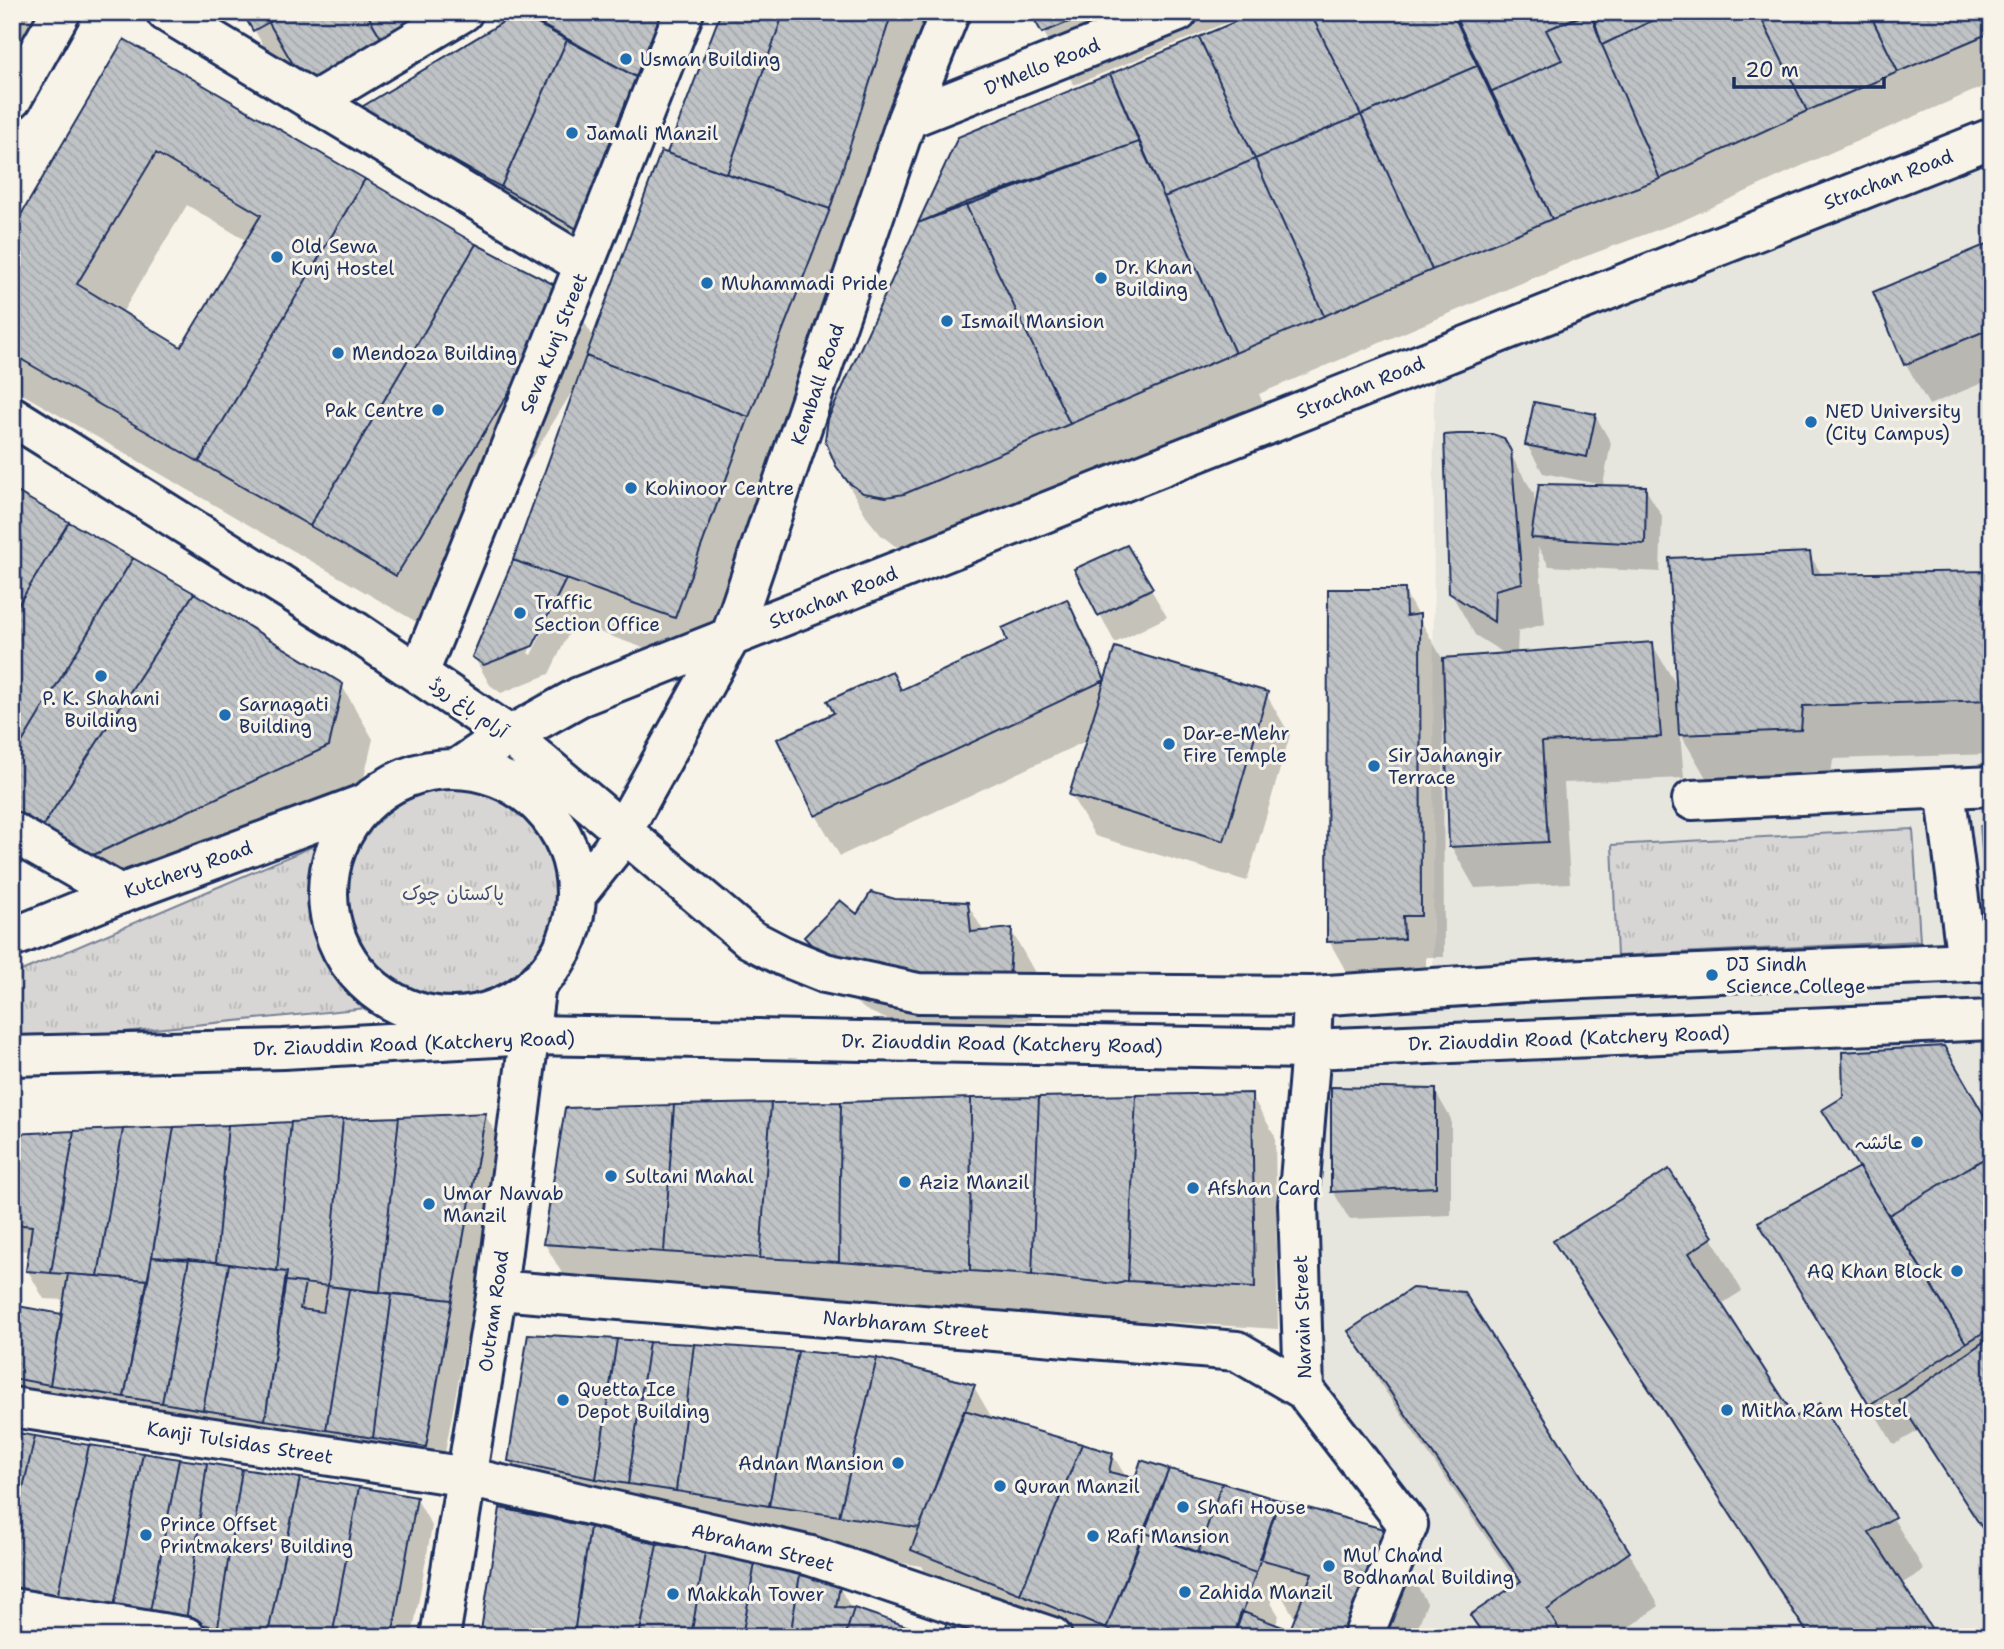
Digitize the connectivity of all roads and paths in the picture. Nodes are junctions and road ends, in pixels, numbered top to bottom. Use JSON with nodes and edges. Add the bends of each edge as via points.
{"nodes":[{"id":1,"x":61,"y":12,"type":"edge"},
{"id":2,"x":166,"y":12,"type":"edge"},
{"id":3,"x":463,"y":12,"type":"edge"},
{"id":4,"x":684,"y":12,"type":"edge"},
{"id":5,"x":950,"y":12,"type":"edge"},
{"id":6,"x":1178,"y":12,"type":"edge"},
{"id":7,"x":12,"y":99,"type":"edge"},
{"id":8,"x":313,"y":102,"type":"junction"},
{"id":9,"x":907,"y":119,"type":"junction"},
{"id":10,"x":1992,"y":138,"type":"edge"},
{"id":11,"x":584,"y":265,"type":"junction"},
{"id":12,"x":12,"y":416,"type":"edge"},
{"id":13,"x":730,"y":638,"type":"junction"},
{"id":14,"x":419,"y":673,"type":"junction"},
{"id":15,"x":509,"y":735,"type":"junction"},
{"id":16,"x":458,"y":768,"type":"junction"},
{"id":17,"x":1992,"y":786,"type":"edge"},
{"id":18,"x":1945,"y":789,"type":"junction"},
{"id":19,"x":1692,"y":800,"type":"dead end"},
{"id":20,"x":366,"y":803,"type":"junction"},
{"id":21,"x":623,"y":830,"type":"junction"},
{"id":22,"x":12,"y":832,"type":"edge"},
{"id":23,"x":120,"y":894,"type":"junction"},
{"id":24,"x":577,"y":894,"type":"junction"},
{"id":25,"x":12,"y":938,"type":"edge"},
{"id":26,"x":1979,"y":961,"type":"edge"},
{"id":27,"x":536,"y":983,"type":"junction"},
{"id":28,"x":1313,"y":996,"type":"junction"},
{"id":29,"x":1992,"y":1020,"type":"edge"},
{"id":30,"x":529,"y":1035,"type":"junction"},
{"id":31,"x":1311,"y":1049,"type":"junction"},
{"id":32,"x":12,"y":1056,"type":"edge"},
{"id":33,"x":497,"y":1290,"type":"junction"},
{"id":34,"x":1304,"y":1390,"type":"junction"},
{"id":35,"x":12,"y":1407,"type":"edge"},
{"id":36,"x":467,"y":1477,"type":"junction"},
{"id":37,"x":12,"y":1608,"type":"edge"},
{"id":38,"x":186,"y":1637,"type":"edge"},
{"id":39,"x":440,"y":1637,"type":"edge"},
{"id":40,"x":1052,"y":1637,"type":"edge"},
{"id":41,"x":1363,"y":1637,"type":"edge"}],
"edges":[{"from":1,"to":7,"type":"main road"},
{"from":2,"to":8,"type":"main road"},
{"from":3,"to":8,"type":"main road"},
{"from":4,"to":11,"type":"main road","name":"Seva Kunj Street"},
{"from":5,"to":9,"type":"main road","name":"Kemball Road"},
{"from":6,"to":9,"type":"main road","name":"D'Mello Road"},
{"from":8,"to":11,"type":"main road"},
{"from":9,"to":13,"type":"main road","name":"Kemball Road"},
{"from":10,"to":13,"type":"main road","name":"Strachan Road"},
{"from":11,"to":14,"type":"main road","name":"Seva Kunj Street"},
{"from":12,"to":14,"type":"main road","name":"آرام باغ روڈ"},
{"from":13,"to":15,"type":"main road","name":"Strachan Road","via":[[579,697]]},
{"from":13,"to":21,"type":"main road"},
{"from":14,"to":15,"type":"main road","name":"آرام باغ روڈ"},
{"from":15,"to":16,"type":"main road","name":"Strachan Road"},
{"from":15,"to":21,"type":"main road","name":"آرام باغ روڈ"},
{"from":16,"to":20,"type":"main road","via":[[398,781]]},
{"from":16,"to":24,"type":"main road","via":[[490,774],[520,787],[541,805],[570,853]]},
{"from":17,"to":18,"type":"main road"},
{"from":18,"to":19,"type":"main road"},
{"from":18,"to":26,"type":"main road"},
{"from":20,"to":23,"type":"main road","name":"Kutchery Road"},
{"from":20,"to":27,"type":"main road","via":[[342,834],[330,871],[328,910],[339,947],[363,981],[397,1005],[437,1016],[478,1014],[517,999]]},
{"from":21,"to":24,"type":"main road"},
{"from":21,"to":28,"type":"main road","name":"آرام باغ روڈ","via":[[750,939],[825,973],[918,993]]},
{"from":22,"to":23,"type":"main road"},
{"from":23,"to":25,"type":"main road","name":"Kutchery Road"},
{"from":24,"to":27,"type":"main road","via":[[569,936],[548,972]]},
{"from":26,"to":28,"type":"main road"},
{"from":27,"to":30,"type":"main road","name":"Outram Road"},
{"from":28,"to":31,"type":"main road","name":"Narain Street"},
{"from":29,"to":31,"type":"main road","name":"Dr. Ziauddin Road (Katchery Road)"},
{"from":30,"to":31,"type":"main road","name":"Dr. Ziauddin Road (Katchery Road)"},
{"from":30,"to":32,"type":"main road","name":"Dr. Ziauddin Road (Katchery Road)","via":[[283,1049]]},
{"from":30,"to":33,"type":"main road","name":"Outram Road"},
{"from":31,"to":34,"type":"main road","name":"Narain Street","via":[[1298,1204]]},
{"from":33,"to":34,"type":"main road","name":"Narbharam Street","via":[[1237,1351]]},
{"from":33,"to":36,"type":"main road","name":"Outram Road"},
{"from":34,"to":41,"type":"main road","name":"Narain Street","via":[[1408,1525]]},
{"from":35,"to":36,"type":"main road","name":"Kanji Tulsidas Street"},
{"from":36,"to":39,"type":"main road","name":"Outram Road"},
{"from":36,"to":40,"type":"main road","name":"Abraham Street","via":[[811,1556]]},
{"from":37,"to":38,"type":"main road"}]}
